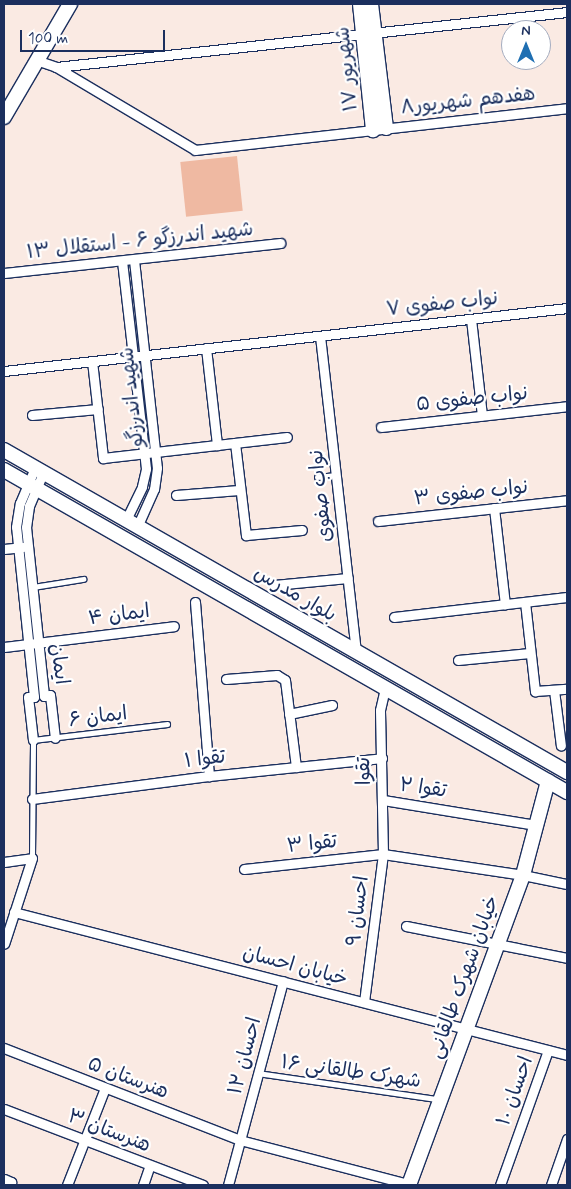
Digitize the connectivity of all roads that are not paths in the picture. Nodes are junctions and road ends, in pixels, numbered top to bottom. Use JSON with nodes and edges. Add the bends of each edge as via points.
{"nodes":[{"id":1,"x":70,"y":4,"type":"edge"},
{"id":2,"x":360,"y":4,"type":"edge"},
{"id":3,"x":372,"y":4,"type":"edge"},
{"id":4,"x":567,"y":12,"type":"edge"},
{"id":5,"x":369,"y":33,"type":"junction"},
{"id":6,"x":36,"y":60,"type":"junction"},
{"id":7,"x":56,"y":67,"type":"junction"},
{"id":8,"x":567,"y":108,"type":"edge"},
{"id":9,"x":4,"y":117,"type":"edge"},
{"id":10,"x":379,"y":129,"type":"junction"},
{"id":11,"x":280,"y":243,"type":"dead end"},
{"id":12,"x":134,"y":260,"type":"junction"},
{"id":13,"x":122,"y":261,"type":"junction"},
{"id":14,"x":4,"y":273,"type":"edge"},
{"id":15,"x":567,"y":308,"type":"edge"},
{"id":16,"x":471,"y":319,"type":"junction"},
{"id":17,"x":320,"y":336,"type":"junction"},
{"id":18,"x":206,"y":348,"type":"junction"},
{"id":19,"x":145,"y":355,"type":"junction"},
{"id":20,"x":134,"y":356,"type":"junction"},
{"id":21,"x":92,"y":361,"type":"junction"},
{"id":22,"x":4,"y":371,"type":"edge"},
{"id":23,"x":567,"y":406,"type":"edge"},
{"id":24,"x":98,"y":409,"type":"junction"},
{"id":25,"x":32,"y":415,"type":"dead end"},
{"id":26,"x":482,"y":415,"type":"junction"},
{"id":27,"x":381,"y":426,"type":"dead end"},
{"id":28,"x":287,"y":437,"type":"dead end"},
{"id":29,"x":235,"y":443,"type":"junction"},
{"id":30,"x":217,"y":445,"type":"junction"},
{"id":31,"x":4,"y":450,"type":"edge"},
{"id":32,"x":156,"y":452,"type":"junction"},
{"id":33,"x":145,"y":453,"type":"junction"},
{"id":34,"x":4,"y":470,"type":"edge"},
{"id":35,"x":39,"y":471,"type":"junction"},
{"id":36,"x":336,"y":475,"type":"junction"},
{"id":37,"x":317,"y":477,"type":"dead end"},
{"id":38,"x":32,"y":486,"type":"junction"},
{"id":39,"x":239,"y":490,"type":"junction"},
{"id":40,"x":176,"y":496,"type":"dead end"},
{"id":41,"x":567,"y":500,"type":"edge"},
{"id":42,"x":494,"y":508,"type":"junction"},
{"id":43,"x":378,"y":521,"type":"dead end"},
{"id":44,"x":132,"y":524,"type":"junction"},
{"id":45,"x":302,"y":530,"type":"dead end"},
{"id":46,"x":28,"y":546,"type":"junction"},
{"id":47,"x":18,"y":547,"type":"junction"},
{"id":48,"x":4,"y":549,"type":"edge"},
{"id":49,"x":348,"y":578,"type":"junction"},
{"id":50,"x":83,"y":579,"type":"dead end"},
{"id":51,"x":274,"y":585,"type":"dead end"},
{"id":52,"x":32,"y":587,"type":"junction"},
{"id":53,"x":567,"y":597,"type":"edge"},
{"id":54,"x":195,"y":602,"type":"dead end"},
{"id":55,"x":525,"y":602,"type":"junction"},
{"id":56,"x":505,"y":604,"type":"junction"},
{"id":57,"x":394,"y":617,"type":"dead end"},
{"id":58,"x":174,"y":626,"type":"dead end"},
{"id":59,"x":38,"y":642,"type":"junction"},
{"id":60,"x":28,"y":644,"type":"junction"},
{"id":61,"x":4,"y":647,"type":"edge"},
{"id":62,"x":356,"y":652,"type":"junction"},
{"id":63,"x":530,"y":653,"type":"junction"},
{"id":64,"x":458,"y":660,"type":"dead end"},
{"id":65,"x":226,"y":679,"type":"dead end"},
{"id":66,"x":385,"y":688,"type":"junction"},
{"id":67,"x":567,"y":689,"type":"edge"},
{"id":68,"x":554,"y":690,"type":"junction"},
{"id":69,"x":44,"y":696,"type":"junction"},
{"id":70,"x":34,"y":697,"type":"junction"},
{"id":71,"x":332,"y":705,"type":"dead end"},
{"id":72,"x":289,"y":714,"type":"junction"},
{"id":73,"x":167,"y":724,"type":"dead end"},
{"id":74,"x":55,"y":738,"type":"junction"},
{"id":75,"x":33,"y":740,"type":"junction"},
{"id":76,"x":561,"y":746,"type":"dead end"},
{"id":77,"x":382,"y":758,"type":"junction"},
{"id":78,"x":296,"y":767,"type":"junction"},
{"id":79,"x":567,"y":772,"type":"edge"},
{"id":80,"x":209,"y":776,"type":"junction"},
{"id":81,"x":548,"y":781,"type":"junction"},
{"id":82,"x":567,"y":792,"type":"edge"},
{"id":83,"x":32,"y":799,"type":"junction"},
{"id":84,"x":383,"y":800,"type":"junction"},
{"id":85,"x":536,"y":824,"type":"junction"},
{"id":86,"x":383,"y":854,"type":"junction"},
{"id":87,"x":32,"y":858,"type":"junction"},
{"id":88,"x":4,"y":862,"type":"edge"},
{"id":89,"x":244,"y":869,"type":"dead end"},
{"id":90,"x":523,"y":875,"type":"junction"},
{"id":91,"x":567,"y":884,"type":"edge"},
{"id":92,"x":14,"y":912,"type":"junction"},
{"id":93,"x":406,"y":926,"type":"dead end"},
{"id":94,"x":4,"y":944,"type":"edge"},
{"id":95,"x":497,"y":946,"type":"junction"},
{"id":96,"x":567,"y":958,"type":"edge"},
{"id":97,"x":283,"y":981,"type":"junction"},
{"id":98,"x":364,"y":1002,"type":"junction"},
{"id":99,"x":466,"y":1029,"type":"junction"},
{"id":100,"x":4,"y":1048,"type":"edge"},
{"id":101,"x":548,"y":1050,"type":"junction"},
{"id":102,"x":567,"y":1055,"type":"edge"},
{"id":103,"x":258,"y":1074,"type":"junction"},
{"id":104,"x":106,"y":1088,"type":"junction"},
{"id":105,"x":440,"y":1100,"type":"junction"},
{"id":106,"x":4,"y":1109,"type":"edge"},
{"id":107,"x":567,"y":1139,"type":"edge"},
{"id":108,"x":85,"y":1140,"type":"junction"},
{"id":109,"x":240,"y":1140,"type":"junction"},
{"id":110,"x":150,"y":1165,"type":"junction"},
{"id":111,"x":4,"y":1180,"type":"edge"},
{"id":112,"x":10,"y":1185,"type":"edge"},
{"id":113,"x":67,"y":1185,"type":"edge"},
{"id":114,"x":143,"y":1185,"type":"edge"},
{"id":115,"x":202,"y":1185,"type":"edge"},
{"id":116,"x":228,"y":1185,"type":"edge"},
{"id":117,"x":409,"y":1185,"type":"edge"},
{"id":118,"x":500,"y":1185,"type":"edge"},
{"id":119,"x":551,"y":1185,"type":"edge"}],
"edges":[{"from":1,"to":6,"type":"main road"},
{"from":2,"to":5,"type":"main road","name":"۱۷ شهریور"},
{"from":3,"to":5,"type":"main road","name":"۱۷ شهریور"},
{"from":4,"to":5,"type":"street"},
{"from":5,"to":7,"type":"street"},
{"from":5,"to":10,"type":"main road","name":"۱۷ شهریور"},
{"from":6,"to":7,"type":"street"},
{"from":6,"to":9,"type":"main road"},
{"from":7,"to":10,"type":"street","name":"هفدهم شهریور۸","via":[[195,150]]},
{"from":8,"to":10,"type":"street","name":"هفدهم شهریور۸"},
{"from":11,"to":12,"type":"street","name":"شهید اندرزگو ۶ - استقلال ۱۳"},
{"from":12,"to":13,"type":"street","name":"شهید اندرزگو ۶ - استقلال ۱۳"},
{"from":12,"to":19,"type":"street","name":"شهید اندرزگو"},
{"from":13,"to":14,"type":"street","name":"شهید اندرزگو ۶ - استقلال ۱۳"},
{"from":13,"to":20,"type":"street"},
{"from":15,"to":16,"type":"street","name":"نواب صفوی ۷"},
{"from":16,"to":17,"type":"street","name":"نواب صفوی ۷"},
{"from":16,"to":26,"type":"street"},
{"from":17,"to":18,"type":"street","name":"نواب صفوی ۷"},
{"from":17,"to":36,"type":"street","name":"نواب صفوی"},
{"from":18,"to":19,"type":"street","name":"نواب صفوی ۷"},
{"from":18,"to":30,"type":"street"},
{"from":19,"to":20,"type":"street","name":"نواب صفوی ۷"},
{"from":19,"to":32,"type":"street","name":"شهید اندرزگو"},
{"from":20,"to":21,"type":"street","name":"نواب صفوی ۷"},
{"from":20,"to":33,"type":"street"},
{"from":21,"to":22,"type":"street","name":"نواب صفوی ۷"},
{"from":21,"to":24,"type":"street"},
{"from":23,"to":26,"type":"street","name":"نواب صفوی ۵"},
{"from":24,"to":25,"type":"street"},
{"from":24,"to":33,"type":"street","via":[[103,458]]},
{"from":26,"to":27,"type":"street","name":"نواب صفوی ۵"},
{"from":28,"to":29,"type":"street"},
{"from":29,"to":30,"type":"street"},
{"from":29,"to":39,"type":"street"},
{"from":30,"to":32,"type":"street"},
{"from":31,"to":35,"type":"main road","name":"بلوار مدرس"},
{"from":32,"to":33,"type":"street"},
{"from":32,"to":44,"type":"street","name":"شهید اندرزگو","via":[[154,488]]},
{"from":33,"to":44,"type":"street","via":[[146,469]]},
{"from":34,"to":38,"type":"main road","name":"بلوار مدرس"},
{"from":35,"to":38,"type":"street","name":"ایمان"},
{"from":35,"to":44,"type":"main road","name":"بلوار مدرس"},
{"from":36,"to":37,"type":"lane"},
{"from":36,"to":49,"type":"street","name":"نواب صفوی"},
{"from":38,"to":46,"type":"street","name":"ایمان","via":[[26,516]]},
{"from":38,"to":47,"type":"street","name":"ایمان","via":[[16,515]]},
{"from":38,"to":66,"type":"main road","name":"بلوار مدرس"},
{"from":39,"to":40,"type":"street"},
{"from":39,"to":45,"type":"street","via":[[246,535]]},
{"from":41,"to":42,"type":"street","name":"نواب صفوی ۳"},
{"from":42,"to":43,"type":"street","name":"نواب صفوی ۳"},
{"from":42,"to":56,"type":"street"},
{"from":44,"to":62,"type":"main road","name":"بلوار مدرس"},
{"from":46,"to":47,"type":"street"},
{"from":46,"to":52,"type":"street","name":"ایمان"},
{"from":47,"to":48,"type":"street"},
{"from":47,"to":60,"type":"street","name":"ایمان"},
{"from":49,"to":51,"type":"street"},
{"from":49,"to":62,"type":"street","name":"نواب صفوی"},
{"from":50,"to":52,"type":"lane"},
{"from":52,"to":59,"type":"street","name":"ایمان"},
{"from":53,"to":55,"type":"street"},
{"from":54,"to":80,"type":"street"},
{"from":55,"to":56,"type":"street"},
{"from":55,"to":63,"type":"street"},
{"from":56,"to":57,"type":"street"},
{"from":58,"to":59,"type":"street","name":"ایمان ۴"},
{"from":59,"to":60,"type":"street","name":"ایمان ۴"},
{"from":59,"to":69,"type":"street","name":"ایمان"},
{"from":60,"to":61,"type":"street","name":"ایمان ۴"},
{"from":60,"to":70,"type":"street","name":"ایمان"},
{"from":62,"to":79,"type":"main road","name":"بلوار مدرس"},
{"from":63,"to":64,"type":"street"},
{"from":63,"to":68,"type":"street","via":[[535,691]]},
{"from":65,"to":72,"type":"street","via":[[282,676]]},
{"from":66,"to":77,"type":"street","name":"تقوا","via":[[380,710]]},
{"from":66,"to":81,"type":"main road","name":"بلوار مدرس"},
{"from":67,"to":68,"type":"street"},
{"from":68,"to":76,"type":"street"},
{"from":69,"to":70,"type":"lane"},
{"from":69,"to":74,"type":"street","name":"ایمان","via":[[50,695]]},
{"from":70,"to":75,"type":"street","name":"ایمان","via":[[28,698]]},
{"from":71,"to":72,"type":"street"},
{"from":72,"to":78,"type":"street"},
{"from":73,"to":74,"type":"lane","name":"ایمان ۶"},
{"from":74,"to":75,"type":"lane","name":"ایمان ۶"},
{"from":75,"to":83,"type":"lane","name":"ایمان"},
{"from":77,"to":78,"type":"street","name":"تقوا ۱"},
{"from":77,"to":84,"type":"street","name":"تقوا"},
{"from":78,"to":80,"type":"street","name":"تقوا ۱"},
{"from":80,"to":83,"type":"street","name":"تقوا ۱"},
{"from":81,"to":82,"type":"main road","name":"بلوار مدرس"},
{"from":81,"to":85,"type":"main road","name":"خیابان شهرک طالقانی"},
{"from":83,"to":87,"type":"lane","name":"ایمان"},
{"from":84,"to":85,"type":"street","name":"تقوا ۲"},
{"from":84,"to":86,"type":"street","name":"تقوا"},
{"from":85,"to":90,"type":"main road","name":"خیابان شهرک طالقانی"},
{"from":86,"to":89,"type":"street","name":"تقوا ۳"},
{"from":86,"to":90,"type":"street","name":"تقوا ۳"},
{"from":86,"to":98,"type":"street","name":"احسان ۹"},
{"from":87,"to":88,"type":"street"},
{"from":87,"to":92,"type":"street"},
{"from":90,"to":91,"type":"street","name":"تقوا ۳"},
{"from":90,"to":95,"type":"main road","name":"خیابان شهرک طالقانی"},
{"from":92,"to":94,"type":"street"},
{"from":92,"to":97,"type":"street","name":"خیابان احسان"},
{"from":93,"to":95,"type":"street"},
{"from":95,"to":96,"type":"street"},
{"from":95,"to":99,"type":"main road","name":"خیابان شهرک طالقانی"},
{"from":97,"to":98,"type":"street","name":"خیابان احسان"},
{"from":97,"to":103,"type":"street","name":"احسان ۱۲"},
{"from":98,"to":99,"type":"street","name":"خیابان احسان"},
{"from":99,"to":101,"type":"street","name":"خیابان احسان"},
{"from":99,"to":105,"type":"main road","name":"خیابان شهرک طالقانی"},
{"from":100,"to":104,"type":"street","name":"هنرستان ۵"},
{"from":101,"to":102,"type":"street","name":"خیابان احسان"},
{"from":101,"to":118,"type":"street","name":"احسان ۱۰"},
{"from":103,"to":105,"type":"lane","name":"شهرک طالقانی ۱۶"},
{"from":103,"to":109,"type":"street","name":"احسان ۱۲"},
{"from":104,"to":108,"type":"street"},
{"from":104,"to":109,"type":"street","name":"هنرستان ۵"},
{"from":105,"to":117,"type":"main road","name":"خیابان شهرک طالقانی"},
{"from":106,"to":108,"type":"street","name":"هنرستان ۳"},
{"from":107,"to":119,"type":"street"},
{"from":108,"to":110,"type":"street","name":"هنرستان ۳"},
{"from":108,"to":113,"type":"street"},
{"from":109,"to":116,"type":"street","name":"احسان ۱۲"},
{"from":109,"to":117,"type":"street","name":"هنرستان ۵"},
{"from":110,"to":114,"type":"street"},
{"from":110,"to":115,"type":"street","name":"هنرستان ۳"},
{"from":111,"to":112,"type":"street","via":[[11,1182]]}]}
